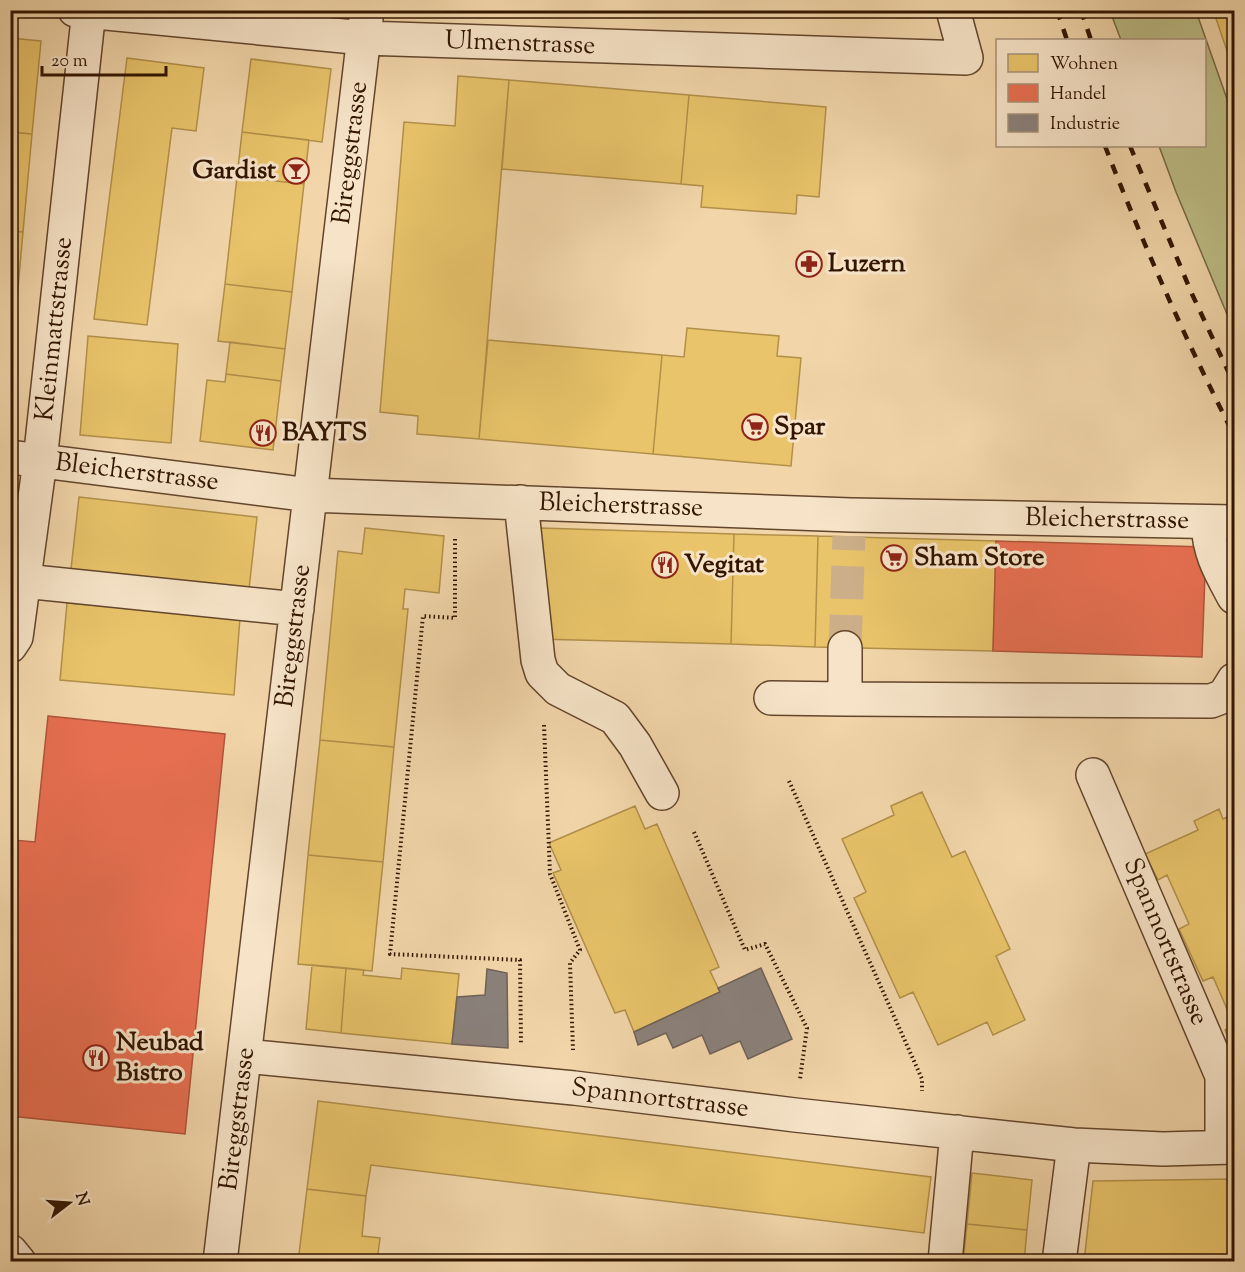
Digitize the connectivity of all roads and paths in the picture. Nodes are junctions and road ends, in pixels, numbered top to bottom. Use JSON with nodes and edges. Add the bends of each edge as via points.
{"nodes":[{"id":1,"x":953,"y":10,"type":"edge"},
{"id":2,"x":84,"y":11,"type":"edge"},
{"id":3,"x":366,"y":24,"type":"edge"},
{"id":4,"x":26,"y":459,"type":"edge"},
{"id":5,"x":310,"y":495,"type":"junction"},
{"id":6,"x":521,"y":502,"type":"junction"},
{"id":7,"x":1221,"y":523,"type":"edge"},
{"id":8,"x":455,"y":542,"type":"dead end"},
{"id":9,"x":24,"y":580,"type":"junction"},
{"id":10,"x":1234,"y":597,"type":"edge"},
{"id":11,"x":297,"y":609,"type":"junction"},
{"id":12,"x":10,"y":646,"type":"edge"},
{"id":13,"x":845,"y":648,"type":"tunnel mouth"},
{"id":14,"x":542,"y":674,"type":"junction"},
{"id":15,"x":1234,"y":680,"type":"edge"},
{"id":16,"x":771,"y":698,"type":"dead end"},
{"id":17,"x":844,"y":699,"type":"junction"},
{"id":18,"x":1093,"y":775,"type":"dead end"},
{"id":19,"x":789,"y":781,"type":"dead end"},
{"id":20,"x":662,"y":793,"type":"dead end"},
{"id":21,"x":694,"y":832,"type":"dead end"},
{"id":22,"x":245,"y":1056,"type":"junction"},
{"id":23,"x":522,"y":1083,"type":"junction"},
{"id":24,"x":574,"y":1088,"type":"junction"},
{"id":25,"x":795,"y":1115,"type":"junction"},
{"id":26,"x":921,"y":1129,"type":"junction"},
{"id":27,"x":957,"y":1132,"type":"junction"},
{"id":28,"x":1074,"y":1145,"type":"junction"},
{"id":29,"x":1228,"y":1147,"type":"edge"},
{"id":30,"x":10,"y":1251,"type":"edge"},
{"id":31,"x":19,"y":1262,"type":"edge"},
{"id":32,"x":220,"y":1262,"type":"edge"},
{"id":33,"x":945,"y":1262,"type":"edge"},
{"id":34,"x":1059,"y":1262,"type":"edge"}],
"edges":[{"from":1,"to":3,"type":"street","name":"Ulmenstrasse","via":[[966,58]]},
{"from":2,"to":3,"type":"street","name":"Ulmenstrasse"},
{"from":2,"to":4,"type":"street","name":"Kleinmattstrasse"},
{"from":3,"to":5,"type":"street","name":"Bireggstrasse"},
{"from":4,"to":5,"type":"street","name":"Bleicherstrasse"},
{"from":4,"to":9,"type":"street","name":"Kleinmattstrasse"},
{"from":5,"to":6,"type":"street","name":"Bleicherstrasse"},
{"from":5,"to":11,"type":"street","name":"Bireggstrasse"},
{"from":6,"to":7,"type":"street","name":"Bleicherstrasse","via":[[850,526]]},
{"from":6,"to":14,"type":"street"},
{"from":7,"to":10,"type":"street","via":[[1208,541]]},
{"from":8,"to":23,"type":"path","via":[[455,618],[423,616],[390,954],[520,960]]},
{"from":9,"to":11,"type":"street"},
{"from":9,"to":12,"type":"street","name":"Kleinmattstrasse","via":[[16,637]]},
{"from":11,"to":22,"type":"street","name":"Bireggstrasse"},
{"from":13,"to":17,"type":"street"},
{"from":14,"to":20,"type":"street","via":[[558,689],[615,718]]},
{"from":14,"to":24,"type":"path","via":[[550,874],[580,951],[570,963]]},
{"from":15,"to":17,"type":"street","via":[[1224,696],[1210,701]]},
{"from":16,"to":17,"type":"street"},
{"from":18,"to":29,"type":"street","name":"Spannortstrasse","via":[[1222,1076]]},
{"from":19,"to":26,"type":"path","via":[[922,1080]]},
{"from":21,"to":25,"type":"path","via":[[745,950],[765,944],[807,1028]]},
{"from":22,"to":23,"type":"street","name":"Spannortstrasse"},
{"from":22,"to":32,"type":"street","name":"Bireggstrasse"},
{"from":23,"to":24,"type":"street","name":"Spannortstrasse"},
{"from":24,"to":25,"type":"street","name":"Spannortstrasse"},
{"from":25,"to":26,"type":"street","name":"Spannortstrasse"},
{"from":26,"to":27,"type":"street","name":"Spannortstrasse"},
{"from":27,"to":28,"type":"street","name":"Spannortstrasse"},
{"from":27,"to":33,"type":"street"},
{"from":28,"to":29,"type":"street","name":"Spannortstrasse"},
{"from":28,"to":34,"type":"street"},
{"from":30,"to":31,"type":"street"}]}
